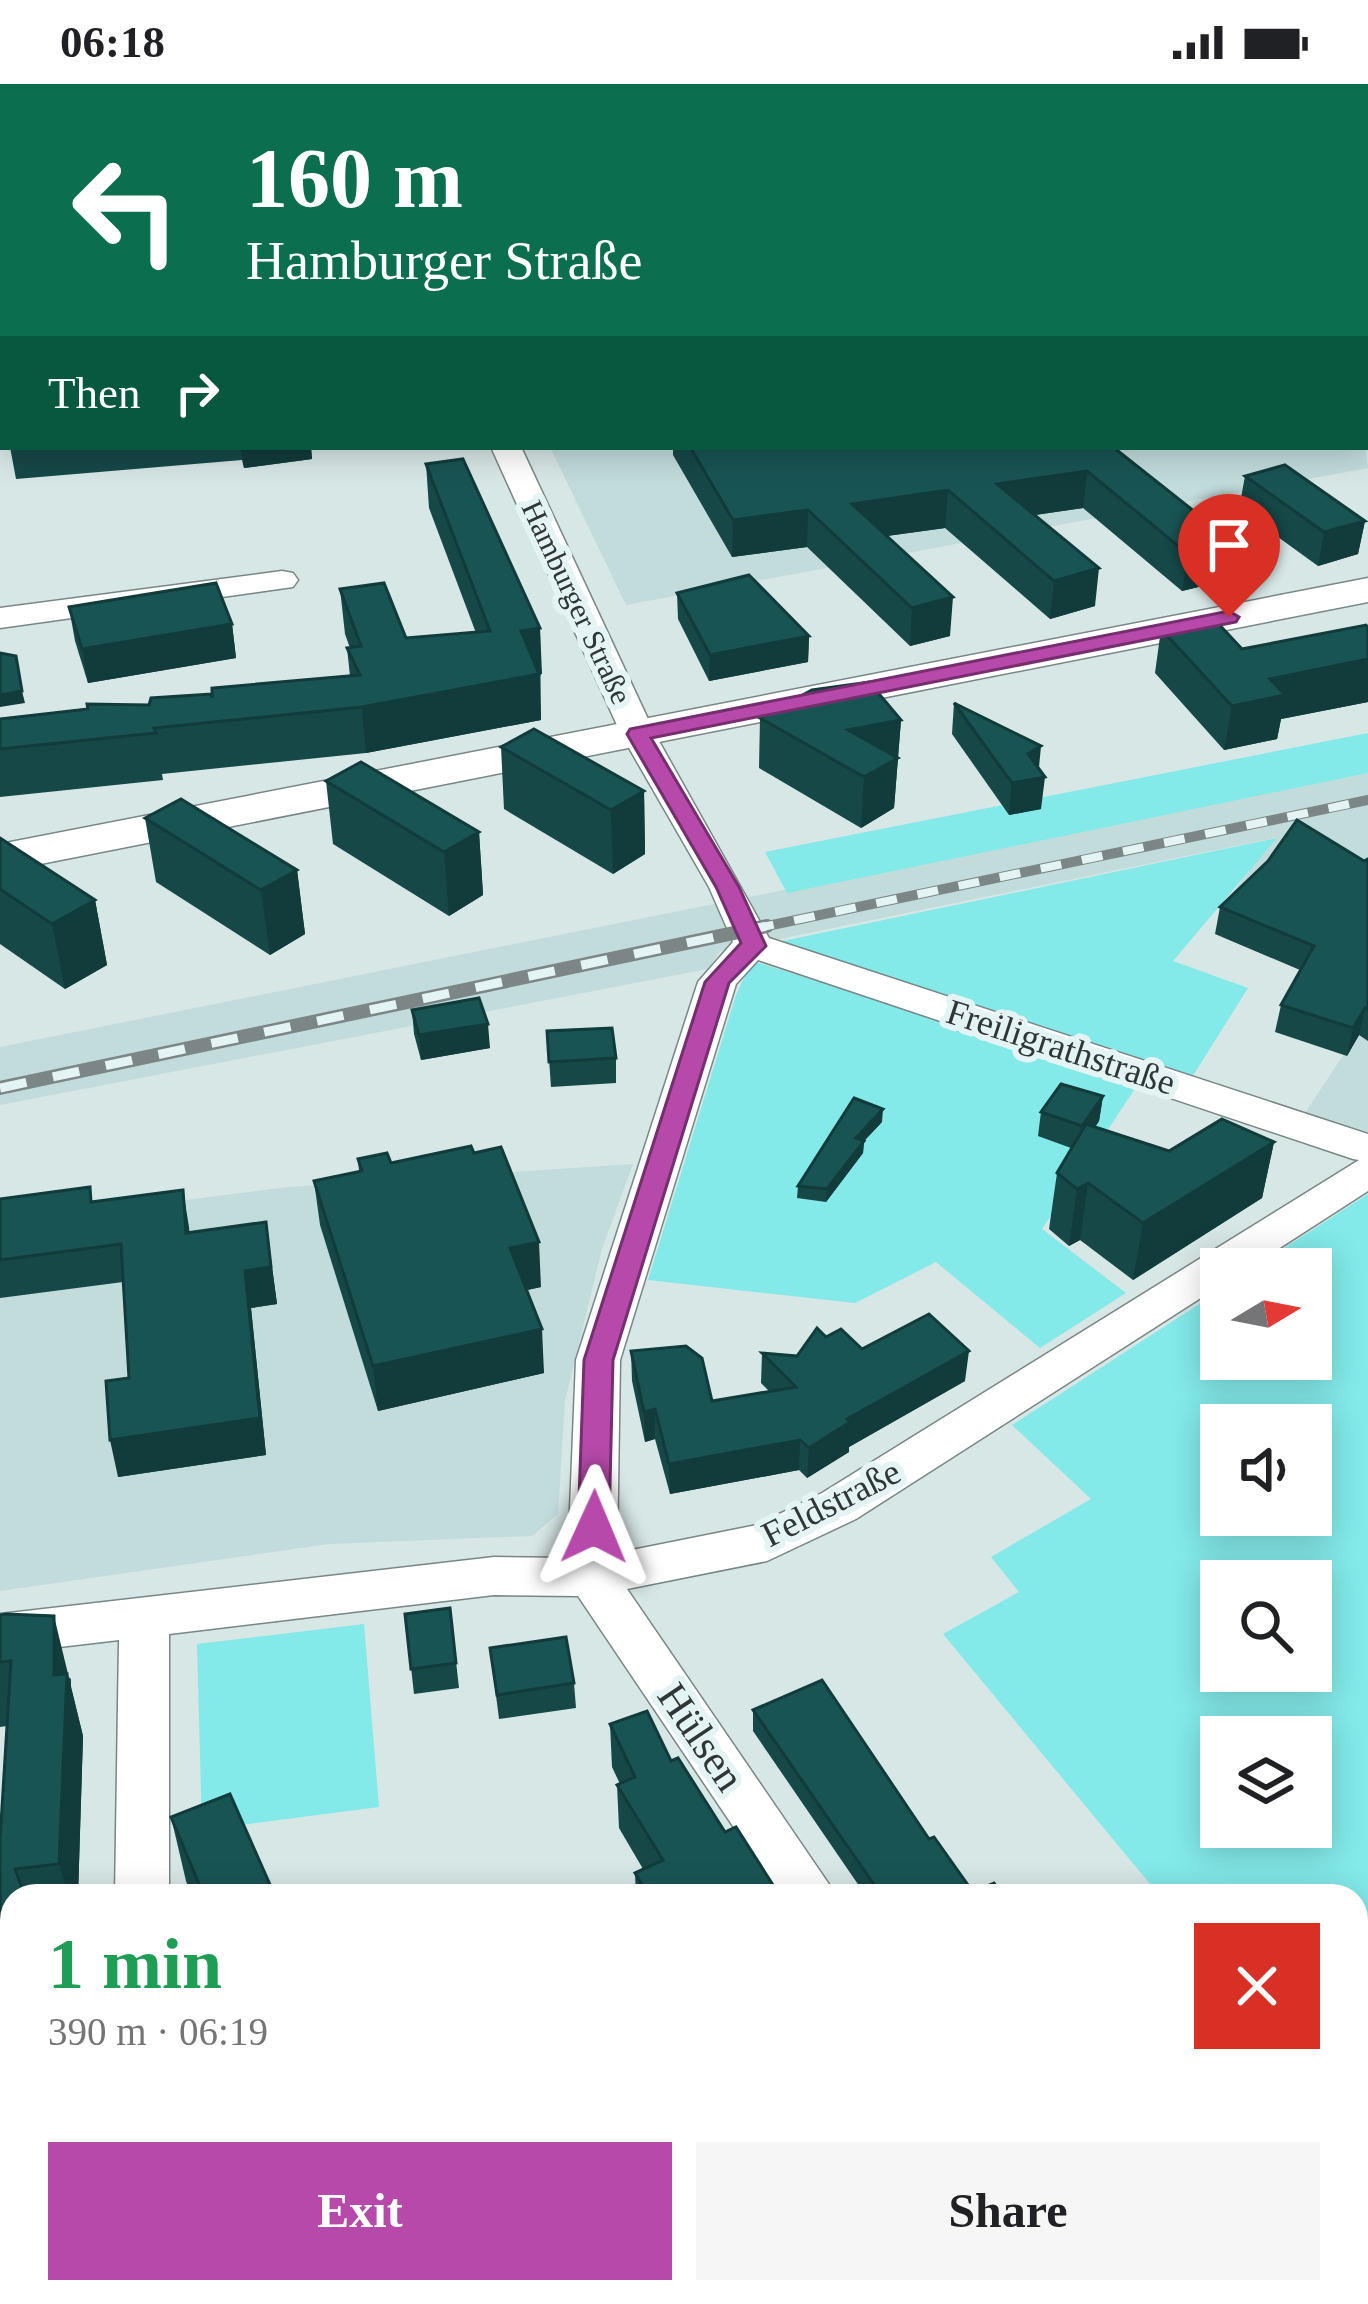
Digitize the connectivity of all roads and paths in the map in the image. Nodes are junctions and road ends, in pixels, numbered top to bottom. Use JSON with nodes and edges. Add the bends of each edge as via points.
{"nodes":[{"id":1,"x":507,"y":450,"type":"edge"},
{"id":2,"x":283,"y":580,"type":"dead end"},
{"id":3,"x":1368,"y":590,"type":"edge"},
{"id":4,"x":0,"y":618,"type":"edge"},
{"id":5,"x":638,"y":734,"type":"junction"},
{"id":6,"x":0,"y":858,"type":"edge"},
{"id":7,"x":766,"y":950,"type":"junction"},
{"id":8,"x":1368,"y":1148,"type":"edge"},
{"id":9,"x":1368,"y":1172,"type":"edge"},
{"id":10,"x":592,"y":1577,"type":"junction"},
{"id":11,"x":144,"y":1614,"type":"junction"},
{"id":12,"x":0,"y":1634,"type":"edge"},
{"id":13,"x":142,"y":1884,"type":"edge"},
{"id":14,"x":802,"y":1884,"type":"edge"}],
"edges":[{"from":1,"to":5,"type":"street","name":"Hamburger Straße"},
{"from":2,"to":4,"type":"street"},
{"from":3,"to":5,"type":"street"},
{"from":5,"to":6,"type":"street"},
{"from":5,"to":7,"type":"street","name":"Hamburger Straße"},
{"from":7,"to":8,"type":"street","name":"Freiligrathstraße"},
{"from":7,"to":10,"type":"street","via":[[736,957],[717,982],[598,1360]]},
{"from":9,"to":10,"type":"street","name":"Feldstraße","via":[[839,1506],[767,1542]]},
{"from":10,"to":11,"type":"street","name":"Feldstraße","via":[[494,1576]]},
{"from":10,"to":14,"type":"street","name":"Hülsen"},
{"from":11,"to":12,"type":"street","name":"Feldstraße"},
{"from":11,"to":13,"type":"street"}]}
